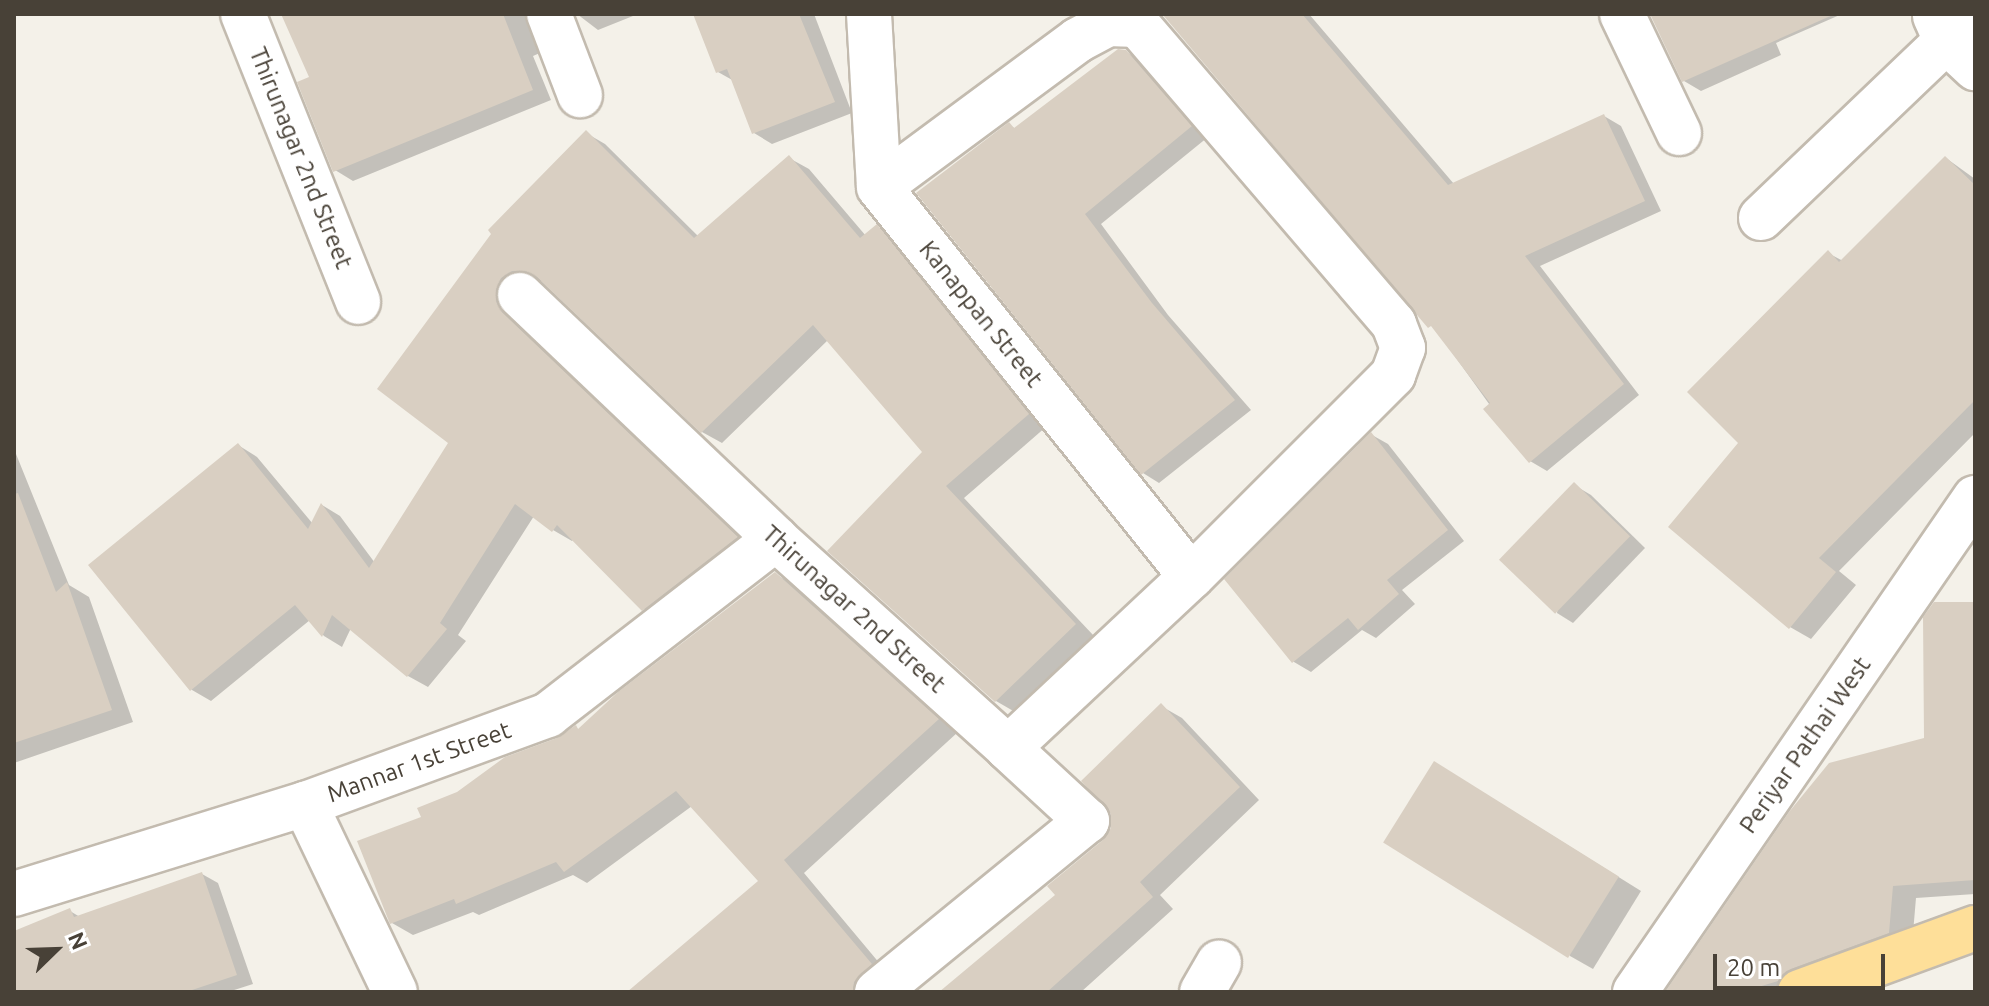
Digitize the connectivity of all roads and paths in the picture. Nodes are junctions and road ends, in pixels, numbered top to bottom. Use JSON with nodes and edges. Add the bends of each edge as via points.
{"nodes":[{"id":1,"x":243,"y":14,"type":"edge"},
{"id":2,"x":549,"y":14,"type":"edge"},
{"id":3,"x":869,"y":14,"type":"edge"},
{"id":4,"x":1622,"y":14,"type":"edge"},
{"id":5,"x":1954,"y":34,"type":"edge"},
{"id":6,"x":580,"y":95,"type":"dead end"},
{"id":7,"x":1679,"y":133,"type":"dead end"},
{"id":8,"x":879,"y":187,"type":"junction"},
{"id":9,"x":1761,"y":218,"type":"dead end"},
{"id":10,"x":520,"y":295,"type":"dead end"},
{"id":11,"x":358,"y":302,"type":"dead end"},
{"id":12,"x":1975,"y":498,"type":"edge"},
{"id":13,"x":776,"y":539,"type":"junction"},
{"id":14,"x":1191,"y":577,"type":"junction"},
{"id":15,"x":1008,"y":748,"type":"junction"},
{"id":16,"x":305,"y":804,"type":"junction"},
{"id":17,"x":14,"y":894,"type":"edge"},
{"id":18,"x":1975,"y":928,"type":"edge"},
{"id":19,"x":395,"y":992,"type":"edge"},
{"id":20,"x":877,"y":992,"type":"edge"},
{"id":21,"x":1635,"y":992,"type":"edge"},
{"id":22,"x":1800,"y":992,"type":"edge"}],
"edges":[{"from":1,"to":11,"type":"street","name":"Thirunagar 2nd Street"},
{"from":2,"to":6,"type":"street"},
{"from":3,"to":8,"type":"street"},
{"from":4,"to":7,"type":"street"},
{"from":5,"to":9,"type":"street"},
{"from":8,"to":14,"type":"street","name":"Kanappan Street"},
{"from":8,"to":14,"type":"street","via":[[1078,40],[1108,24],[1138,25],[1394,324],[1403,348],[1393,375]]},
{"from":10,"to":13,"type":"street","name":"Thirunagar 2nd Street"},
{"from":12,"to":21,"type":"street","name":"Periyar Pathai West"},
{"from":13,"to":15,"type":"street","name":"Thirunagar 2nd Street"},
{"from":13,"to":16,"type":"street","name":"Mannar 1st Street","via":[[548,715]]},
{"from":14,"to":15,"type":"street"},
{"from":15,"to":20,"type":"street","name":"Thirunagar 2nd Street","via":[[1087,821]]},
{"from":16,"to":17,"type":"street","name":"Mannar 1st Street"},
{"from":16,"to":19,"type":"street"},
{"from":18,"to":22,"type":"main road"}]}
